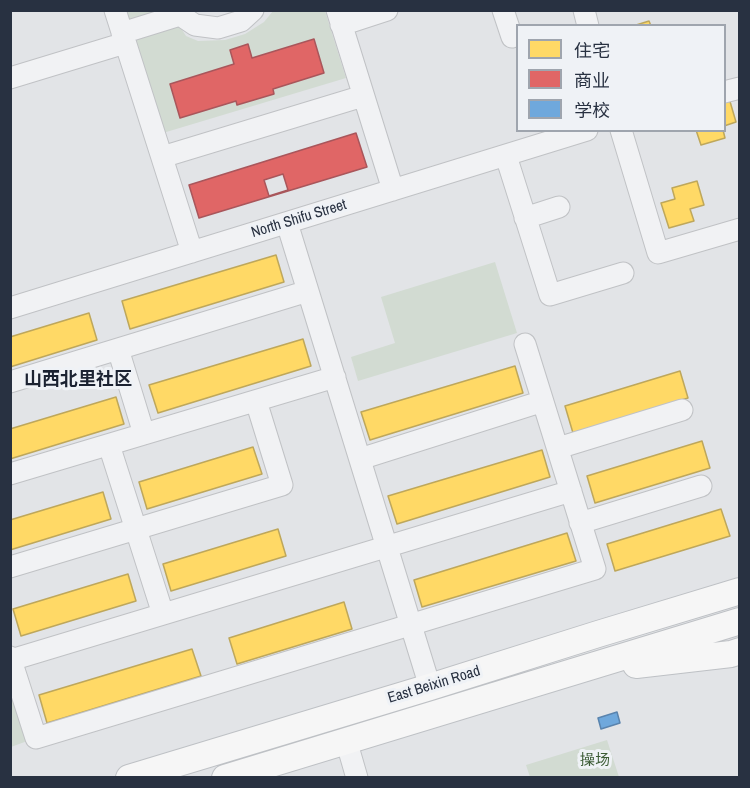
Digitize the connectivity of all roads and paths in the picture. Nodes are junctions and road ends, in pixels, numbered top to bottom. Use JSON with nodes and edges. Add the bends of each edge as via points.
{"nodes":[{"id":1,"x":115,"y":10,"type":"edge"},
{"id":2,"x":253,"y":10,"type":"edge"},
{"id":3,"x":387,"y":10,"type":"edge"},
{"id":4,"x":503,"y":10,"type":"edge"},
{"id":5,"x":339,"y":18,"type":"edge"},
{"id":6,"x":512,"y":37,"type":"dead end"},
{"id":7,"x":124,"y":38,"type":"junction"},
{"id":8,"x":10,"y":78,"type":"edge"},
{"id":9,"x":363,"y":96,"type":"junction"},
{"id":10,"x":581,"y":132,"type":"edge"},
{"id":11,"x":622,"y":132,"type":"edge"},
{"id":12,"x":506,"y":156,"type":"junction"},
{"id":13,"x":162,"y":157,"type":"junction"},
{"id":14,"x":393,"y":190,"type":"junction"},
{"id":15,"x":559,"y":207,"type":"dead end"},
{"id":16,"x":525,"y":218,"type":"junction"},
{"id":17,"x":287,"y":223,"type":"junction"},
{"id":18,"x":740,"y":230,"type":"edge"},
{"id":19,"x":192,"y":252,"type":"junction"},
{"id":20,"x":623,"y":273,"type":"dead end"},
{"id":21,"x":308,"y":291,"type":"junction"},
{"id":22,"x":10,"y":308,"type":"edge"},
{"id":23,"x":525,"y":344,"type":"dead end"},
{"id":24,"x":118,"y":349,"type":"junction"},
{"id":25,"x":335,"y":377,"type":"junction"},
{"id":26,"x":10,"y":382,"type":"edge"},
{"id":27,"x":256,"y":400,"type":"junction"},
{"id":28,"x":537,"y":403,"type":"dead end"},
{"id":29,"x":682,"y":411,"type":"dead end"},
{"id":30,"x":144,"y":434,"type":"junction"},
{"id":31,"x":109,"y":445,"type":"junction"},
{"id":32,"x":558,"y":448,"type":"junction"},
{"id":33,"x":360,"y":459,"type":"junction"},
{"id":34,"x":10,"y":474,"type":"edge"},
{"id":35,"x":700,"y":486,"type":"dead end"},
{"id":36,"x":571,"y":491,"type":"junction"},
{"id":37,"x":580,"y":523,"type":"junction"},
{"id":38,"x":136,"y":530,"type":"junction"},
{"id":39,"x":387,"y":547,"type":"junction"},
{"id":40,"x":10,"y":567,"type":"edge"},
{"id":41,"x":740,"y":573,"type":"edge"},
{"id":42,"x":740,"y":591,"type":"edge"},
{"id":43,"x":163,"y":614,"type":"junction"},
{"id":44,"x":740,"y":621,"type":"edge"},
{"id":45,"x":411,"y":625,"type":"junction"},
{"id":46,"x":598,"y":634,"type":"junction"},
{"id":47,"x":740,"y":651,"type":"edge"},
{"id":48,"x":11,"y":658,"type":"edge"},
{"id":49,"x":570,"y":674,"type":"junction"},
{"id":50,"x":430,"y":687,"type":"junction"},
{"id":51,"x":346,"y":740,"type":"junction"},
{"id":52,"x":129,"y":777,"type":"edge"},
{"id":53,"x":225,"y":777,"type":"edge"},
{"id":54,"x":357,"y":777,"type":"edge"}],
"edges":[{"from":1,"to":7,"type":"street"},
{"from":2,"to":7,"type":"street","via":[[241,21],[218,28],[195,25],[180,15]]},
{"from":3,"to":5,"type":"street"},
{"from":4,"to":6,"type":"street"},
{"from":5,"to":9,"type":"street"},
{"from":7,"to":8,"type":"street"},
{"from":7,"to":13,"type":"street"},
{"from":9,"to":13,"type":"street"},
{"from":9,"to":14,"type":"street"},
{"from":10,"to":12,"type":"street","name":"North Shifu Street"},
{"from":11,"to":18,"type":"street","via":[[658,253]]},
{"from":12,"to":14,"type":"street","name":"North Shifu Street"},
{"from":12,"to":16,"type":"street"},
{"from":13,"to":19,"type":"street"},
{"from":14,"to":17,"type":"street","name":"North Shifu Street"},
{"from":15,"to":16,"type":"street"},
{"from":16,"to":20,"type":"street","via":[[550,295]]},
{"from":17,"to":19,"type":"street","name":"North Shifu Street"},
{"from":17,"to":21,"type":"street"},
{"from":19,"to":22,"type":"street","name":"North Shifu Street"},
{"from":21,"to":24,"type":"street"},
{"from":21,"to":25,"type":"street"},
{"from":23,"to":32,"type":"street"},
{"from":24,"to":26,"type":"street"},
{"from":24,"to":30,"type":"street"},
{"from":25,"to":27,"type":"street"},
{"from":25,"to":33,"type":"street"},
{"from":27,"to":30,"type":"street"},
{"from":27,"to":38,"type":"street","via":[[282,485]]},
{"from":28,"to":33,"type":"street"},
{"from":29,"to":32,"type":"street"},
{"from":30,"to":31,"type":"street"},
{"from":31,"to":34,"type":"street"},
{"from":31,"to":38,"type":"street"},
{"from":32,"to":36,"type":"street"},
{"from":33,"to":39,"type":"street"},
{"from":35,"to":37,"type":"street"},
{"from":36,"to":37,"type":"street"},
{"from":36,"to":39,"type":"street"},
{"from":37,"to":45,"type":"street","via":[[595,569]]},
{"from":38,"to":40,"type":"street"},
{"from":38,"to":43,"type":"street"},
{"from":39,"to":43,"type":"street"},
{"from":39,"to":45,"type":"street"},
{"from":41,"to":46,"type":"main road","via":[[641,606]]},
{"from":42,"to":46,"type":"main road","name":"East Beixin Road"},
{"from":43,"to":48,"type":"street"},
{"from":44,"to":49,"type":"main road","name":"East Beixin Road"},
{"from":45,"to":48,"type":"street","via":[[36,738]]},
{"from":45,"to":50,"type":"street"},
{"from":46,"to":50,"type":"main road","name":"East Beixin Road"},
{"from":47,"to":49,"type":"main road"},
{"from":49,"to":51,"type":"main road","name":"East Beixin Road"},
{"from":50,"to":52,"type":"main road","name":"East Beixin Road"},
{"from":51,"to":53,"type":"main road","name":"East Beixin Road"},
{"from":51,"to":54,"type":"street"}]}
